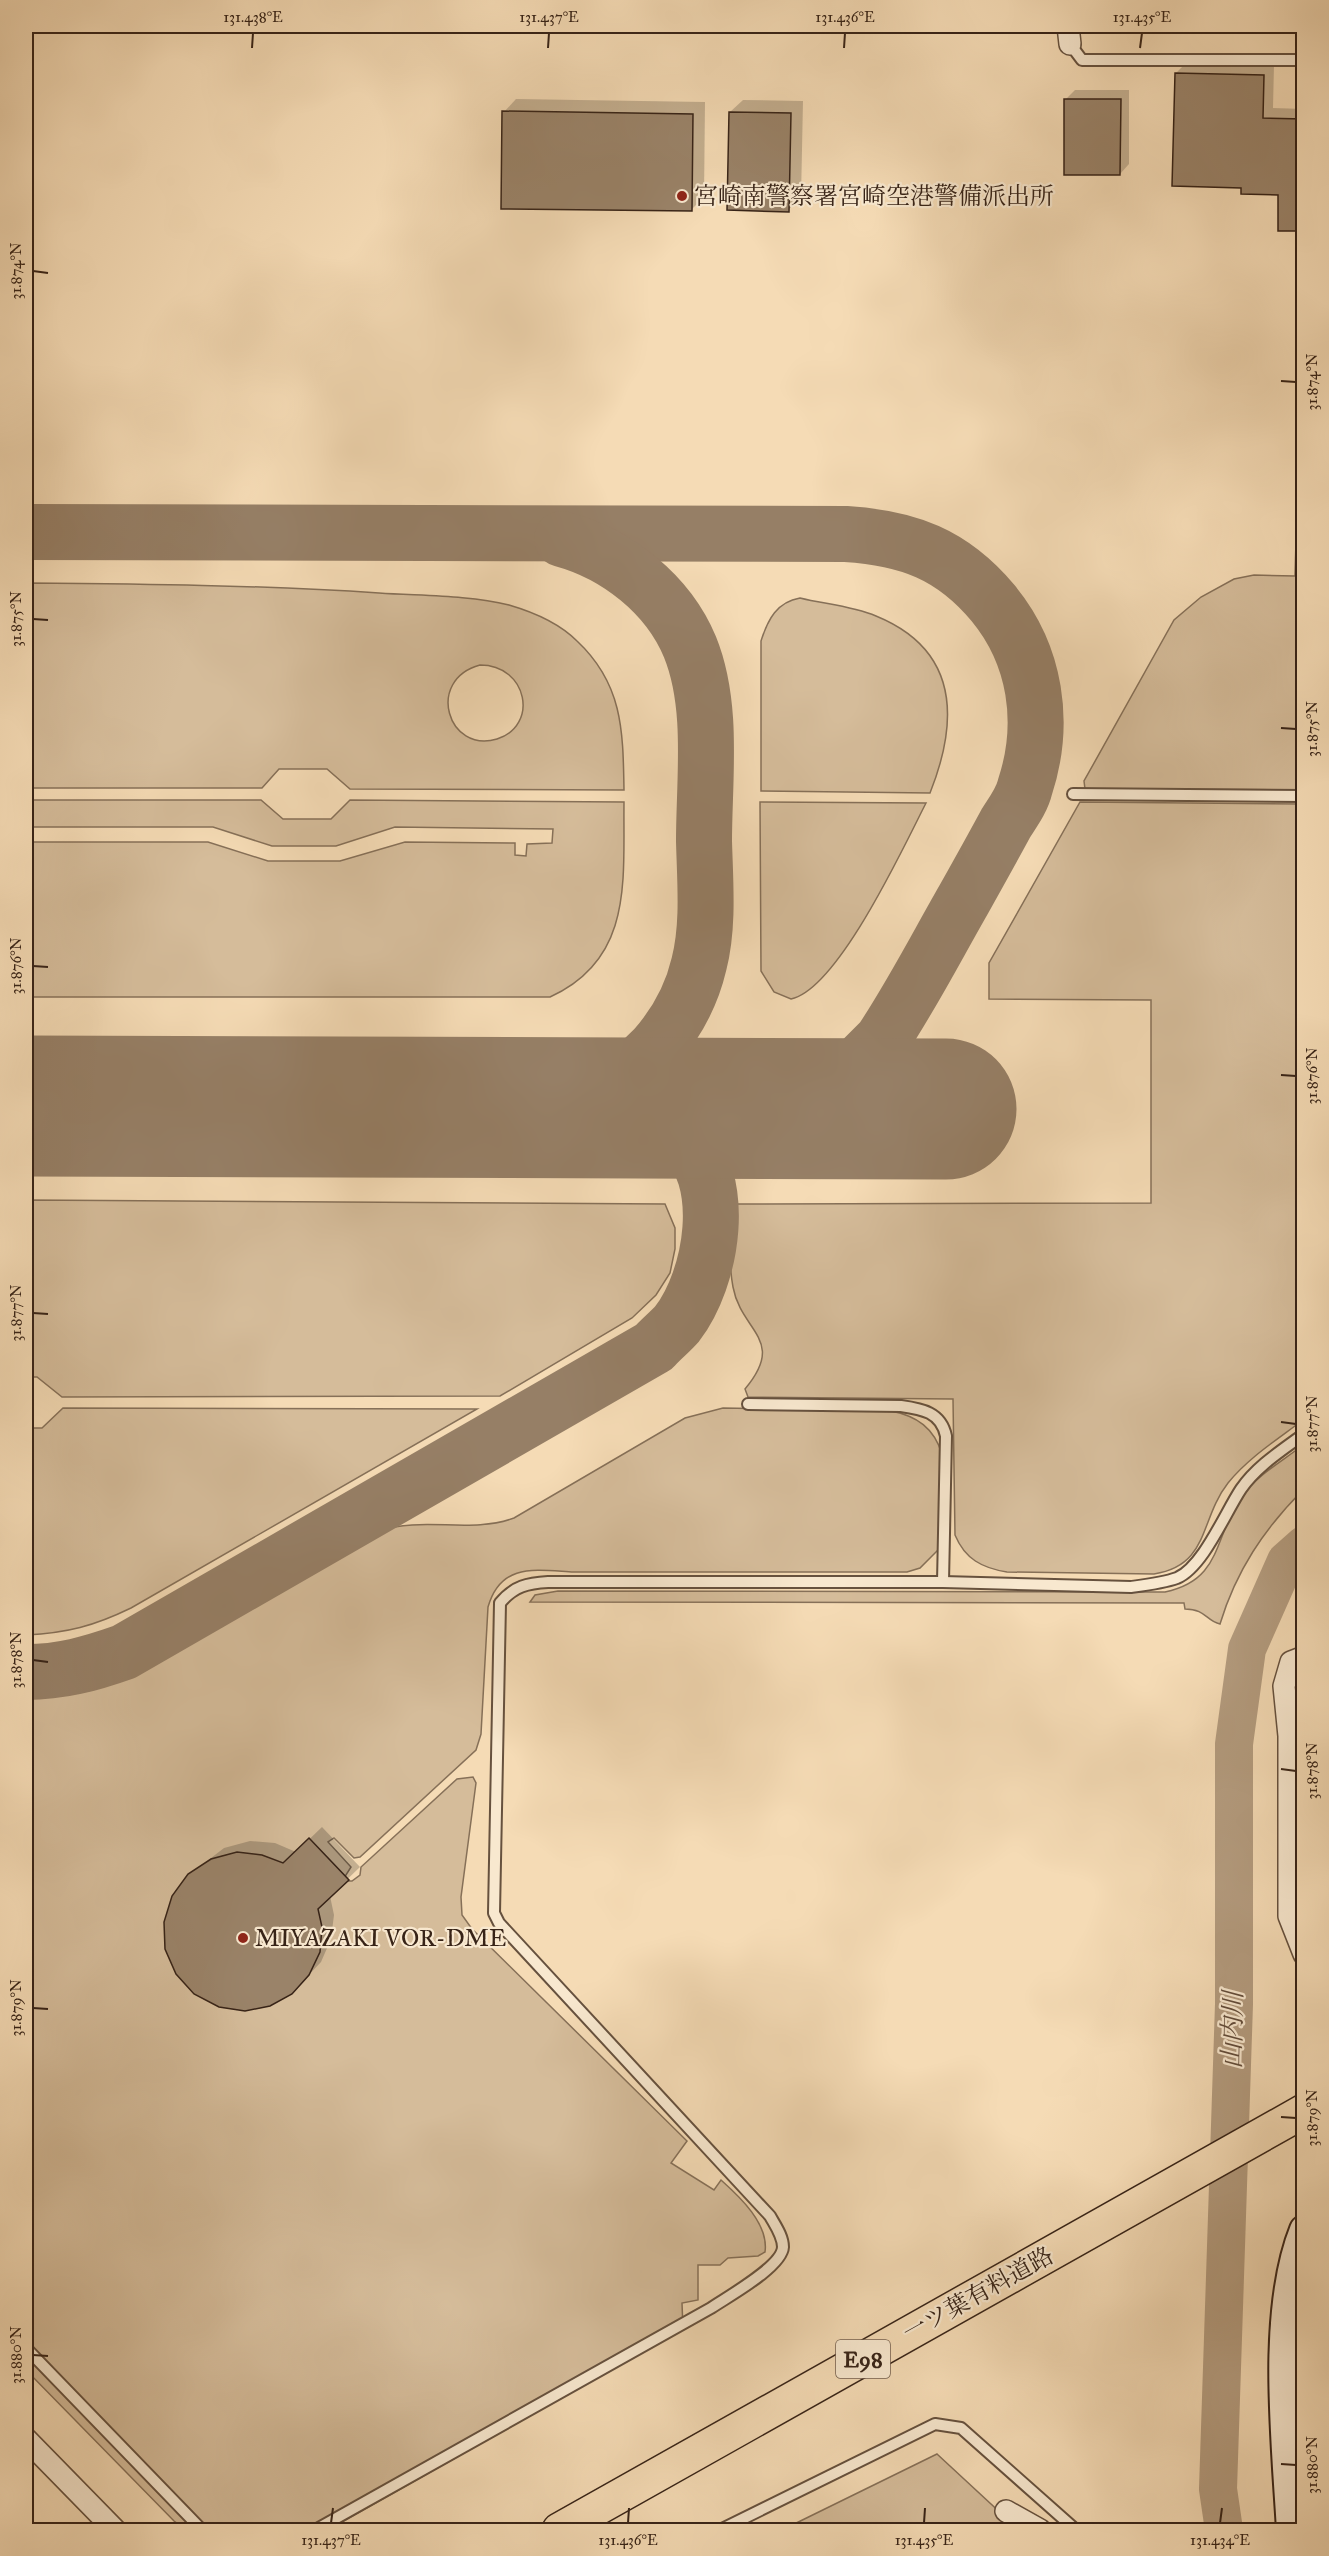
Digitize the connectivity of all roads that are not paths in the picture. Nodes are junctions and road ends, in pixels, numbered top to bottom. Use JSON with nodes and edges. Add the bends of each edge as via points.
{"nodes":[{"id":1,"x":694,"y":26,"type":"edge"},
{"id":2,"x":777,"y":26,"type":"edge"},
{"id":3,"x":1069,"y":35,"type":"edge"},
{"id":4,"x":1304,"y":60,"type":"edge"},
{"id":5,"x":1072,"y":794,"type":"dead end"},
{"id":6,"x":1304,"y":796,"type":"edge"},
{"id":7,"x":748,"y":1404,"type":"dead end"},
{"id":8,"x":1304,"y":1434,"type":"edge"},
{"id":9,"x":943,"y":1582,"type":"junction"},
{"id":10,"x":1304,"y":1657,"type":"edge"},
{"id":11,"x":1304,"y":1954,"type":"edge"},
{"id":12,"x":1293,"y":2117,"type":"edge"},
{"id":13,"x":1304,"y":2230,"type":"edge"},
{"id":14,"x":26,"y":2348,"type":"edge"},
{"id":15,"x":26,"y":2439,"type":"edge"},
{"id":16,"x":1006,"y":2511,"type":"dead end"},
{"id":17,"x":115,"y":2530,"type":"edge"},
{"id":18,"x":202,"y":2530,"type":"edge"},
{"id":19,"x":315,"y":2530,"type":"edge"},
{"id":20,"x":559,"y":2530,"type":"edge"},
{"id":21,"x":720,"y":2530,"type":"edge"},
{"id":22,"x":1040,"y":2530,"type":"edge"},
{"id":23,"x":1076,"y":2530,"type":"edge"},
{"id":24,"x":1291,"y":2530,"type":"edge"}],
"edges":[{"from":1,"to":2,"type":"lane"},
{"from":3,"to":4,"type":"lane","via":[[1082,60]]},
{"from":5,"to":6,"type":"lane"},
{"from":7,"to":9,"type":"lane","via":[[901,1406],[935,1415],[946,1436]]},
{"from":8,"to":9,"type":"lane","via":[[1264,1463],[1242,1487],[1195,1563],[1179,1577],[1131,1587]]},
{"from":9,"to":19,"type":"lane","via":[[548,1582],[528,1583],[509,1592],[500,1603],[494,1913],[498,1923],[770,2216],[783,2248],[767,2269],[711,2308]]},
{"from":10,"to":11,"type":"street","via":[[1291,1662],[1284,1686],[1289,1737],[1289,1916]]},
{"from":12,"to":20,"type":"main road","name":"一ツ葉有料道路","number":"E98"},
{"from":13,"to":24,"type":"street","via":[[1294,2253],[1287,2306],[1285,2430]]},
{"from":14,"to":18,"type":"lane"},
{"from":15,"to":17,"type":"street"},
{"from":16,"to":22,"type":"street"},
{"from":21,"to":23,"type":"lane","via":[[935,2424],[961,2428]]}]}
